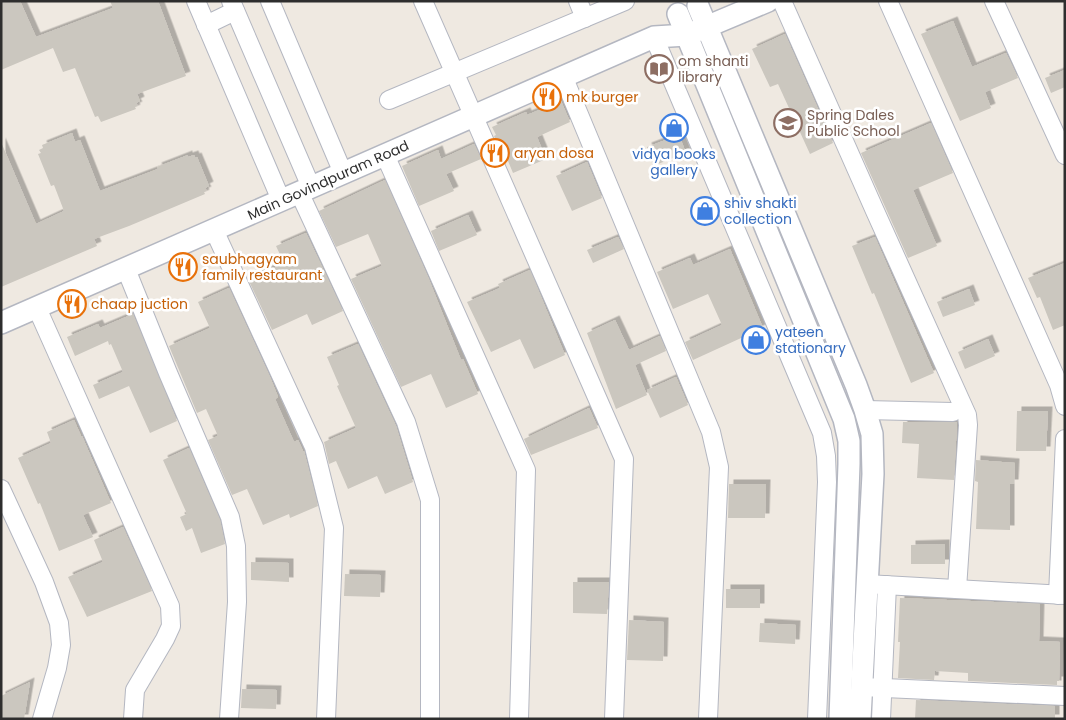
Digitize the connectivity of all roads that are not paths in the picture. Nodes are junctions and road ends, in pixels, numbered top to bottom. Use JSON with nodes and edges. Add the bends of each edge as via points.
{"nodes":[{"id":1,"x":196,"y":1,"type":"edge"},
{"id":2,"x":270,"y":1,"type":"edge"},
{"id":3,"x":423,"y":1,"type":"edge"},
{"id":4,"x":578,"y":1,"type":"edge"},
{"id":5,"x":625,"y":1,"type":"edge"},
{"id":6,"x":768,"y":1,"type":"edge"},
{"id":7,"x":782,"y":1,"type":"edge"},
{"id":8,"x":888,"y":1,"type":"edge"},
{"id":9,"x":994,"y":1,"type":"edge"},
{"id":10,"x":704,"y":3,"type":"edge"},
{"id":11,"x":233,"y":6,"type":"edge"},
{"id":12,"x":678,"y":14,"type":"junction"},
{"id":13,"x":585,"y":18,"type":"junction"},
{"id":14,"x":206,"y":25,"type":"junction"},
{"id":15,"x":708,"y":27,"type":"junction"},
{"id":16,"x":687,"y":35,"type":"junction"},
{"id":17,"x":654,"y":37,"type":"junction"},
{"id":18,"x":454,"y":74,"type":"junction"},
{"id":19,"x":563,"y":76,"type":"junction"},
{"id":20,"x":389,"y":100,"type":"dead end"},
{"id":21,"x":473,"y":116,"type":"junction"},
{"id":22,"x":385,"y":155,"type":"junction"},
{"id":23,"x":1065,"y":155,"type":"edge"},
{"id":24,"x":343,"y":173,"type":"junction"},
{"id":25,"x":297,"y":193,"type":"junction"},
{"id":26,"x":214,"y":230,"type":"junction"},
{"id":27,"x":126,"y":269,"type":"junction"},
{"id":28,"x":36,"y":308,"type":"junction"},
{"id":29,"x":1,"y":323,"type":"edge"},
{"id":30,"x":1065,"y":406,"type":"edge"},
{"id":31,"x":865,"y":410,"type":"junction"},
{"id":32,"x":953,"y":412,"type":"dead end"},
{"id":33,"x":1065,"y":438,"type":"edge"},
{"id":34,"x":1,"y":488,"type":"edge"},
{"id":35,"x":876,"y":584,"type":"junction"},
{"id":36,"x":957,"y":589,"type":"junction"},
{"id":37,"x":1061,"y":595,"type":"edge"},
{"id":38,"x":872,"y":688,"type":"junction"},
{"id":39,"x":1065,"y":696,"type":"edge"},
{"id":40,"x":42,"y":719,"type":"edge"},
{"id":41,"x":133,"y":719,"type":"edge"},
{"id":42,"x":229,"y":719,"type":"edge"},
{"id":43,"x":326,"y":719,"type":"edge"},
{"id":44,"x":430,"y":719,"type":"edge"},
{"id":45,"x":519,"y":719,"type":"edge"},
{"id":46,"x":614,"y":719,"type":"edge"},
{"id":47,"x":708,"y":719,"type":"edge"},
{"id":48,"x":817,"y":719,"type":"edge"},
{"id":49,"x":840,"y":719,"type":"edge"},
{"id":50,"x":860,"y":719,"type":"edge"},
{"id":51,"x":881,"y":719,"type":"edge"}],
"edges":[{"from":1,"to":14,"type":"street"},
{"from":2,"to":24,"type":"street"},
{"from":3,"to":18,"type":"street"},
{"from":4,"to":13,"type":"street"},
{"from":5,"to":13,"type":"street"},
{"from":6,"to":15,"type":"street","name":"Main Govindpuram Road"},
{"from":7,"to":36,"type":"street","via":[[967,415]]},
{"from":8,"to":30,"type":"street","via":[[1059,385]]},
{"from":9,"to":23,"type":"street"},
{"from":10,"to":12,"type":"street","name":"Main Govindpuram Road"},
{"from":10,"to":15,"type":"street"},
{"from":11,"to":14,"type":"street"},
{"from":11,"to":25,"type":"street"},
{"from":12,"to":16,"type":"street"},
{"from":12,"to":17,"type":"street","name":"Main Govindpuram Road"},
{"from":13,"to":18,"type":"street"},
{"from":14,"to":25,"type":"street"},
{"from":15,"to":16,"type":"street","name":"Main Govindpuram Road"},
{"from":15,"to":31,"type":"street"},
{"from":16,"to":17,"type":"street","name":"Main Govindpuram Road"},
{"from":16,"to":49,"type":"street","via":[[844,419],[849,441]]},
{"from":17,"to":19,"type":"street","name":"Main Govindpuram Road"},
{"from":17,"to":48,"type":"street","via":[[822,433],[827,482]]},
{"from":18,"to":20,"type":"street"},
{"from":18,"to":21,"type":"street"},
{"from":19,"to":21,"type":"street","name":"Main Govindpuram Road"},
{"from":19,"to":47,"type":"street","via":[[717,453]]},
{"from":21,"to":22,"type":"street","name":"Main Govindpuram Road"},
{"from":21,"to":46,"type":"street","via":[[624,458]]},
{"from":22,"to":24,"type":"street","name":"Main Govindpuram Road"},
{"from":22,"to":45,"type":"street","via":[[526,470]]},
{"from":24,"to":25,"type":"street","name":"Main Govindpuram Road"},
{"from":25,"to":26,"type":"street","name":"Main Govindpuram Road"},
{"from":25,"to":44,"type":"street","via":[[406,422],[430,500]]},
{"from":26,"to":27,"type":"street","name":"Main Govindpuram Road"},
{"from":26,"to":43,"type":"street","via":[[314,447],[334,528]]},
{"from":27,"to":28,"type":"street","name":"Main Govindpuram Road"},
{"from":27,"to":42,"type":"street","via":[[230,517],[236,546],[237,602]]},
{"from":28,"to":29,"type":"street","name":"Main Govindpuram Road"},
{"from":28,"to":41,"type":"street","via":[[170,606],[171,626],[135,690]]},
{"from":31,"to":32,"type":"street"},
{"from":31,"to":35,"type":"street","via":[[872,434]]},
{"from":33,"to":37,"type":"street"},
{"from":34,"to":40,"type":"street","via":[[59,623],[62,646]]},
{"from":35,"to":36,"type":"street"},
{"from":35,"to":38,"type":"street"},
{"from":36,"to":37,"type":"street"},
{"from":38,"to":39,"type":"street"},
{"from":38,"to":50,"type":"street"},
{"from":38,"to":51,"type":"street"}]}
